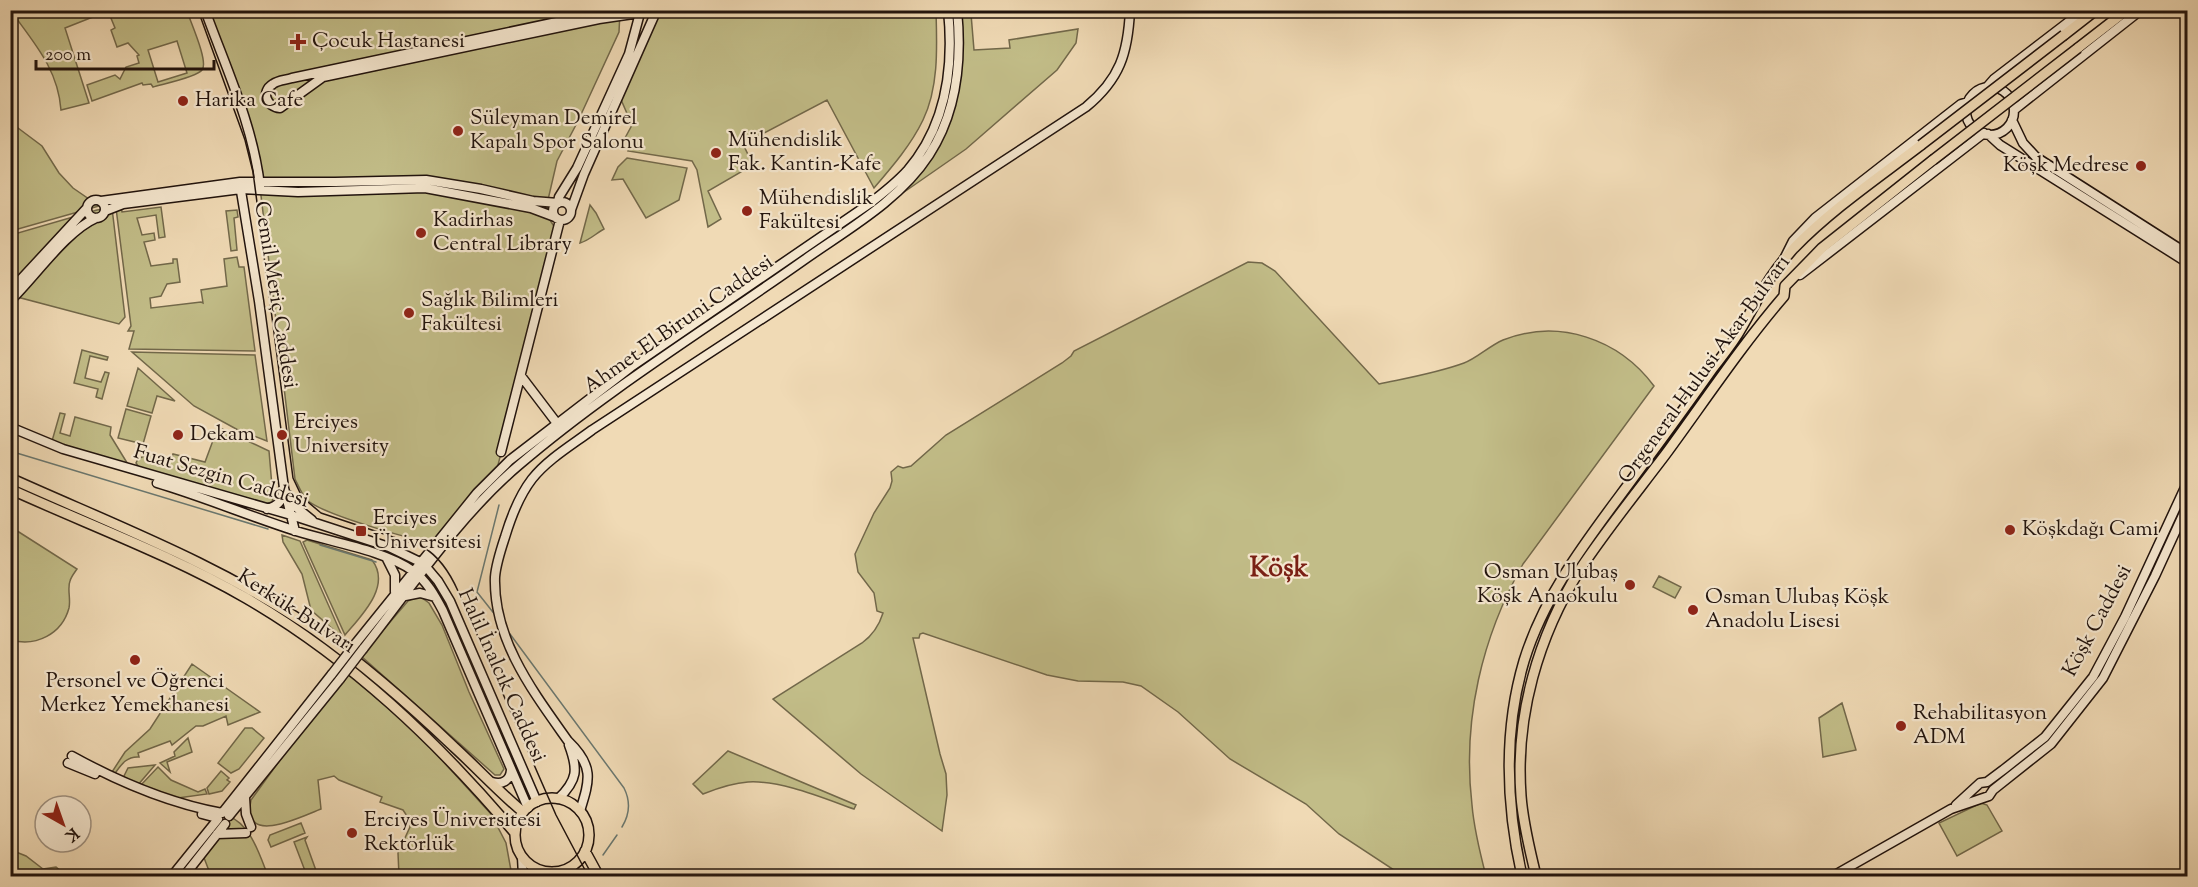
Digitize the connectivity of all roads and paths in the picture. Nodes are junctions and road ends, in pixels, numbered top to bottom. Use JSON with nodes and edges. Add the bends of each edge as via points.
{"nodes":[{"id":1,"x":205,"y":10,"type":"edge"},
{"id":2,"x":614,"y":10,"type":"edge"},
{"id":3,"x":948,"y":10,"type":"edge"},
{"id":4,"x":957,"y":10,"type":"edge"},
{"id":5,"x":1130,"y":10,"type":"edge"},
{"id":6,"x":2084,"y":10,"type":"edge"},
{"id":7,"x":2096,"y":10,"type":"edge"},
{"id":8,"x":2127,"y":10,"type":"edge"},
{"id":9,"x":2141,"y":10,"type":"edge"},
{"id":10,"x":639,"y":12,"type":"edge"},
{"id":11,"x":656,"y":12,"type":"edge"},
{"id":12,"x":1987,"y":87,"type":"junction"},
{"id":13,"x":1968,"y":102,"type":"junction"},
{"id":14,"x":2014,"y":110,"type":"junction"},
{"id":15,"x":2012,"y":120,"type":"junction"},
{"id":16,"x":598,"y":131,"type":"junction"},
{"id":17,"x":1986,"y":134,"type":"junction"},
{"id":18,"x":240,"y":185,"type":"junction"},
{"id":19,"x":260,"y":185,"type":"junction"},
{"id":20,"x":101,"y":201,"type":"junction"},
{"id":21,"x":558,"y":203,"type":"junction"},
{"id":22,"x":876,"y":204,"type":"junction"},
{"id":23,"x":86,"y":209,"type":"junction"},
{"id":24,"x":571,"y":210,"type":"junction"},
{"id":25,"x":105,"y":211,"type":"junction"},
{"id":26,"x":96,"y":218,"type":"junction"},
{"id":27,"x":557,"y":219,"type":"junction"},
{"id":28,"x":2187,"y":254,"type":"edge"},
{"id":29,"x":1784,"y":260,"type":"junction"},
{"id":30,"x":2187,"y":263,"type":"edge"},
{"id":31,"x":1785,"y":286,"type":"junction"},
{"id":32,"x":10,"y":291,"type":"edge"},
{"id":33,"x":10,"y":301,"type":"edge"},
{"id":34,"x":521,"y":376,"type":"junction"},
{"id":35,"x":560,"y":426,"type":"junction"},
{"id":36,"x":10,"y":427,"type":"edge"},
{"id":37,"x":10,"y":433,"type":"edge"},
{"id":38,"x":501,"y":452,"type":"dead end"},
{"id":39,"x":282,"y":477,"type":"junction"},
{"id":40,"x":10,"y":478,"type":"edge"},
{"id":41,"x":2187,"y":481,"type":"edge"},
{"id":42,"x":10,"y":489,"type":"edge"},
{"id":43,"x":2187,"y":504,"type":"edge"},
{"id":44,"x":267,"y":508,"type":"junction"},
{"id":45,"x":291,"y":515,"type":"junction"},
{"id":46,"x":321,"y":525,"type":"junction"},
{"id":47,"x":295,"y":531,"type":"junction"},
{"id":48,"x":384,"y":557,"type":"junction"},
{"id":49,"x":423,"y":565,"type":"junction"},
{"id":50,"x":416,"y":574,"type":"junction"},
{"id":51,"x":395,"y":593,"type":"junction"},
{"id":52,"x":404,"y":596,"type":"junction"},
{"id":53,"x":435,"y":597,"type":"junction"},
{"id":54,"x":336,"y":677,"type":"junction"},
{"id":55,"x":568,"y":741,"type":"junction"},
{"id":56,"x":512,"y":770,"type":"junction"},
{"id":57,"x":492,"y":782,"type":"junction"},
{"id":58,"x":1987,"y":782,"type":"junction"},
{"id":59,"x":1978,"y":787,"type":"junction"},
{"id":60,"x":1993,"y":790,"type":"junction"},
{"id":61,"x":1983,"y":797,"type":"junction"},
{"id":62,"x":245,"y":798,"type":"junction"},
{"id":63,"x":558,"y":799,"type":"junction"},
{"id":64,"x":537,"y":802,"type":"junction"},
{"id":65,"x":1951,"y":809,"type":"junction"},
{"id":66,"x":526,"y":810,"type":"junction"},
{"id":67,"x":580,"y":811,"type":"junction"},
{"id":68,"x":197,"y":813,"type":"junction"},
{"id":69,"x":222,"y":817,"type":"junction"},
{"id":70,"x":207,"y":833,"type":"junction"},
{"id":71,"x":515,"y":833,"type":"junction"},
{"id":72,"x":217,"y":834,"type":"junction"},
{"id":73,"x":585,"y":851,"type":"junction"},
{"id":74,"x":522,"y":857,"type":"junction"},
{"id":75,"x":559,"y":874,"type":"edge"},
{"id":76,"x":172,"y":876,"type":"edge"},
{"id":77,"x":184,"y":876,"type":"edge"},
{"id":78,"x":523,"y":876,"type":"edge"},
{"id":79,"x":601,"y":876,"type":"edge"},
{"id":80,"x":1522,"y":876,"type":"edge"},
{"id":81,"x":1536,"y":876,"type":"edge"},
{"id":82,"x":1833,"y":876,"type":"edge"}],
"edges":[{"from":1,"to":19,"type":"street","name":"Cemil Meriç Caddesi","via":[[254,149]]},
{"from":2,"to":10,"type":"street","via":[[276,82],[269,87],[266,99],[280,108],[323,76]]},
{"from":3,"to":22,"type":"street","name":"Ahmet El Biruni Caddesi","via":[[949,65],[939,116],[914,162]]},
{"from":4,"to":22,"type":"street","name":"Ahmet El Biruni Caddesi","via":[[958,60],[947,119],[923,164],[899,190]]},
{"from":5,"to":55,"type":"street","via":[[1120,68],[1086,107],[610,418],[532,479],[515,509],[500,553],[495,577],[498,607],[516,662]]},
{"from":6,"to":12,"type":"street"},
{"from":7,"to":29,"type":"main road","name":"Orgeneral Hulusi Akar Bulvarı","bridge":true,"via":[[1833,214]]},
{"from":8,"to":31,"type":"main road","name":"Orgeneral Hulusi Akar Bulvarı","bridge":true,"via":[[1828,243]]},
{"from":9,"to":14,"type":"street"},
{"from":10,"to":11,"type":"street","via":[[648,17]]},
{"from":10,"to":16,"type":"street","via":[[632,46]]},
{"from":11,"to":16,"type":"street"},
{"from":12,"to":13,"type":"street"},
{"from":12,"to":14,"type":"street","via":[[2005,93]]},
{"from":13,"to":17,"type":"street","via":[[1969,121]]},
{"from":13,"to":29,"type":"street","via":[[1815,218],[1793,241]]},
{"from":14,"to":15,"type":"street"},
{"from":15,"to":17,"type":"street","via":[[2002,131]]},
{"from":15,"to":28,"type":"street","via":[[2023,143],[2036,157]]},
{"from":16,"to":21,"type":"street"},
{"from":16,"to":24,"type":"street"},
{"from":17,"to":30,"type":"street"},
{"from":17,"to":31,"type":"street"},
{"from":18,"to":19,"type":"street"},
{"from":18,"to":20,"type":"street"},
{"from":18,"to":25,"type":"street","via":[[123,204]]},
{"from":18,"to":39,"type":"street","name":"Cemil Meriç Caddesi"},
{"from":19,"to":21,"type":"street","via":[[426,180]]},
{"from":19,"to":27,"type":"street","via":[[298,192],[425,188],[531,208]]},
{"from":20,"to":23,"type":"street","via":[[90,201]]},
{"from":20,"to":25,"type":"street"},
{"from":21,"to":24,"type":"street","via":[[566,203]]},
{"from":21,"to":27,"type":"street","via":[[553,209]]},
{"from":22,"to":35,"type":"street","name":"Ahmet El Biruni Caddesi","via":[[631,367]]},
{"from":23,"to":26,"type":"street"},
{"from":23,"to":32,"type":"street"},
{"from":24,"to":27,"type":"street","via":[[568,218]]},
{"from":25,"to":26,"type":"street"},
{"from":26,"to":33,"type":"street","via":[[74,233]]},
{"from":27,"to":34,"type":"street"},
{"from":29,"to":80,"type":"main road","name":"Orgeneral Hulusi Akar Bulvarı","via":[[1764,285],[1741,329],[1569,567],[1537,627],[1520,677],[1509,745],[1510,805]]},
{"from":31,"to":81,"type":"main road","name":"Orgeneral Hulusi Akar Bulvarı","via":[[1784,296],[1592,553],[1549,628],[1530,686],[1521,748],[1523,814]]},
{"from":34,"to":35,"type":"street"},
{"from":34,"to":38,"type":"street"},
{"from":35,"to":49,"type":"street","name":"Ahmet El Biruni Caddesi","via":[[510,460],[486,483]]},
{"from":36,"to":44,"type":"street","name":"Fuat Sezgin Caddesi","via":[[63,449]]},
{"from":37,"to":47,"type":"street","name":"Fuat Sezgin Caddesi"},
{"from":39,"to":44,"type":"street","via":[[283,497],[274,507]]},
{"from":39,"to":45,"type":"street"},
{"from":39,"to":46,"type":"street","via":[[297,508]]},
{"from":40,"to":57,"type":"main road","name":"Kerkük Bulvarı","via":[[189,558],[284,610],[380,681]]},
{"from":41,"to":58,"type":"street","name":"Köşk Caddesi","via":[[2093,677],[2045,737]]},
{"from":42,"to":71,"type":"main road","name":"Kerkük Bulvarı","via":[[200,574],[304,635],[373,686],[412,722]]},
{"from":43,"to":60,"type":"street","name":"Köşk Caddesi","via":[[2103,678],[2050,744]]},
{"from":44,"to":45,"type":"street","name":"Fuat Sezgin Caddesi"},
{"from":45,"to":46,"type":"street","name":"Fuat Sezgin Caddesi"},
{"from":45,"to":47,"type":"street"},
{"from":46,"to":49,"type":"street","name":"Fuat Sezgin Caddesi","via":[[389,547]]},
{"from":47,"to":48,"type":"street","name":"Fuat Sezgin Caddesi"},
{"from":48,"to":50,"type":"street","name":"Fuat Sezgin Caddesi"},
{"from":48,"to":51,"type":"street","via":[[395,575]]},
{"from":49,"to":50,"type":"street","name":"Ahmet El Biruni Caddesi"},
{"from":49,"to":64,"type":"street","name":"Halil İnalcık Caddesi","via":[[450,601]]},
{"from":50,"to":51,"type":"street","name":"Ahmet El Biruni Caddesi"},
{"from":50,"to":52,"type":"street","name":"Ahmet El Biruni Caddesi"},
{"from":50,"to":53,"type":"street","name":"Halil İnalcık Caddesi"},
{"from":51,"to":54,"type":"street","name":"Ahmet El Biruni Caddesi","bridge":true,"via":[[356,642]]},
{"from":52,"to":53,"type":"street","via":[[420,593]]},
{"from":52,"to":54,"type":"street","name":"Ahmet El Biruni Caddesi","bridge":true,"via":[[363,650]]},
{"from":53,"to":56,"type":"street","name":"Halil İnalcık Caddesi"},
{"from":54,"to":62,"type":"street"},
{"from":54,"to":69,"type":"street"},
{"from":55,"to":63,"type":"street","via":[[575,774]]},
{"from":55,"to":67,"type":"street","via":[[588,769]]},
{"from":56,"to":57,"type":"street","via":[[504,782]]},
{"from":56,"to":66,"type":"street","name":"Halil İnalcık Caddesi"},
{"from":57,"to":66,"type":"main road","name":"Kerkük Bulvarı","via":[[507,799]]},
{"from":58,"to":59,"type":"street"},
{"from":58,"to":60,"type":"street"},
{"from":59,"to":61,"type":"street","via":[[1978,794]]},
{"from":59,"to":65,"type":"street"},
{"from":60,"to":61,"type":"street"},
{"from":61,"to":65,"type":"street"},
{"from":62,"to":69,"type":"street"},
{"from":62,"to":72,"type":"street","via":[[249,830]]},
{"from":63,"to":64,"type":"main road"},
{"from":63,"to":67,"type":"main road"},
{"from":64,"to":66,"type":"main road"},
{"from":65,"to":82,"type":"street"},
{"from":66,"to":71,"type":"main road"},
{"from":67,"to":73,"type":"main road","via":[[589,834]]},
{"from":68,"to":69,"type":"street"},
{"from":68,"to":69,"type":"street","via":[[162,803],[70,759],[150,793]]},
{"from":68,"to":70,"type":"street"},
{"from":69,"to":70,"type":"street"},
{"from":69,"to":72,"type":"street"},
{"from":70,"to":76,"type":"street"},
{"from":71,"to":74,"type":"main road"},
{"from":72,"to":77,"type":"street"},
{"from":73,"to":75,"type":"main road","via":[[572,867]]},
{"from":73,"to":79,"type":"main road"},
{"from":74,"to":75,"type":"main road","via":[[538,870]]},
{"from":74,"to":78,"type":"street"}]}
